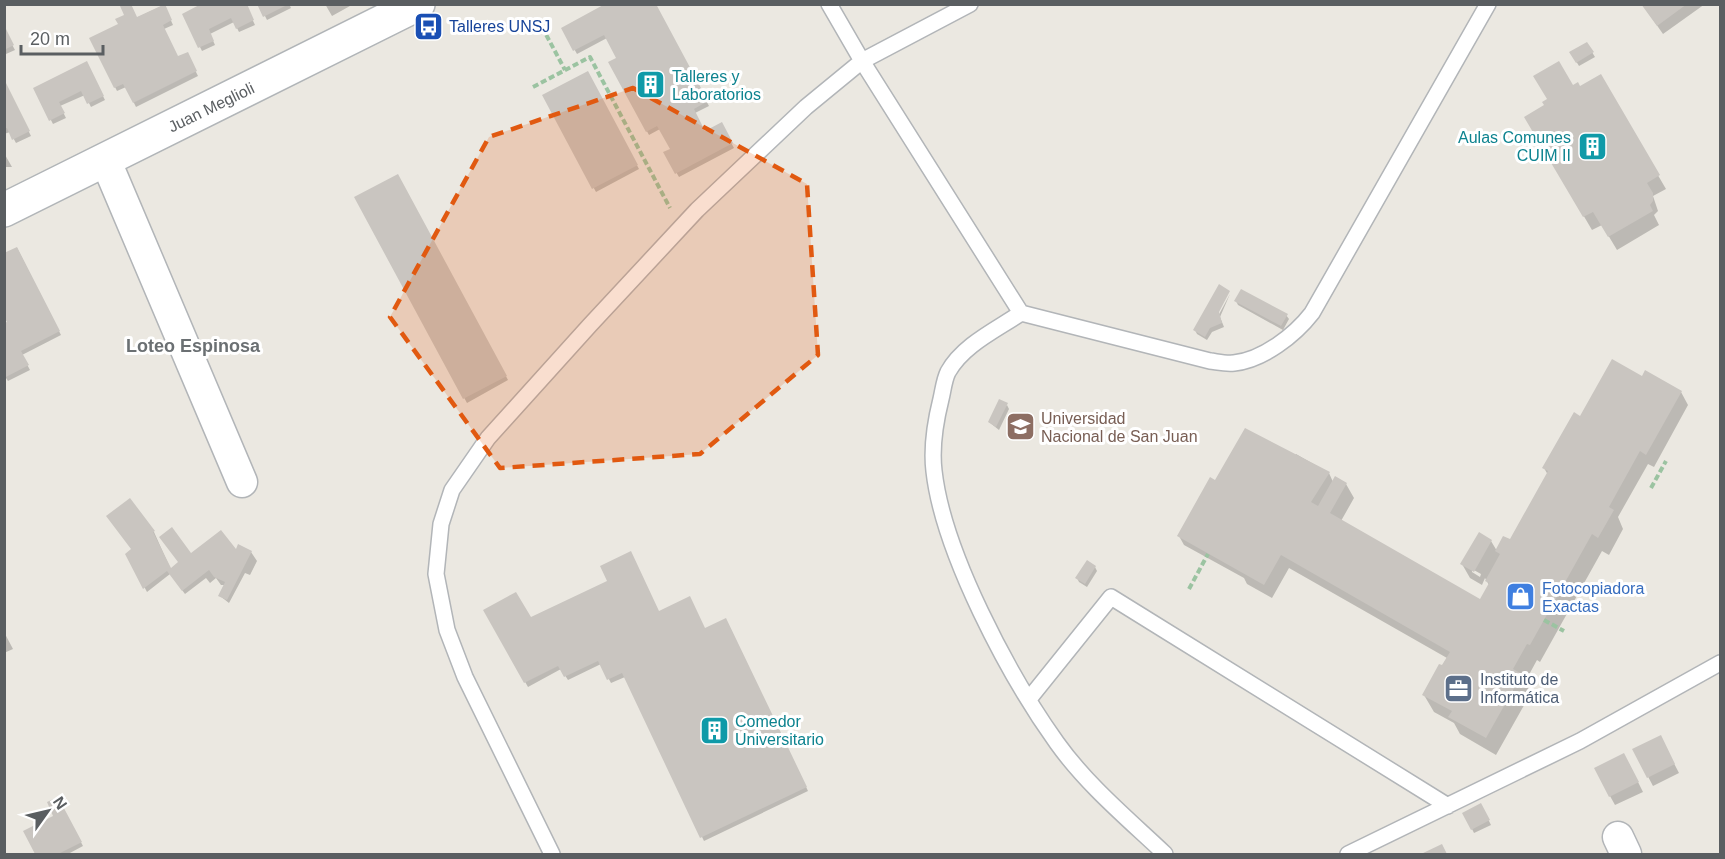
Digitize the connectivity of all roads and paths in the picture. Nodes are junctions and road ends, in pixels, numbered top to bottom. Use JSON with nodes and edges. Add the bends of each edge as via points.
{"nodes":[{"id":1,"x":418,"y":4,"type":"edge"},
{"id":2,"x":829,"y":4,"type":"edge"},
{"id":3,"x":970,"y":4,"type":"edge"},
{"id":4,"x":1488,"y":4,"type":"edge"},
{"id":5,"x":542,"y":27,"type":"dead end"},
{"id":6,"x":862,"y":62,"type":"junction"},
{"id":7,"x":565,"y":70,"type":"junction"},
{"id":8,"x":533,"y":87,"type":"dead end"},
{"id":9,"x":105,"y":159,"type":"junction"},
{"id":10,"x":4,"y":210,"type":"edge"},
{"id":11,"x":681,"y":228,"type":"junction"},
{"id":12,"x":1021,"y":313,"type":"junction"},
{"id":13,"x":1666,"y":461,"type":"dead end"},
{"id":14,"x":242,"y":482,"type":"dead end"},
{"id":15,"x":1651,"y":488,"type":"dead end"},
{"id":16,"x":1208,"y":554,"type":"dead end"},
{"id":17,"x":1189,"y":589,"type":"dead end"},
{"id":18,"x":1544,"y":620,"type":"dead end"},
{"id":19,"x":1564,"y":632,"type":"dead end"},
{"id":20,"x":1720,"y":663,"type":"edge"},
{"id":21,"x":1029,"y":699,"type":"junction"},
{"id":22,"x":1448,"y":806,"type":"junction"},
{"id":23,"x":552,"y":855,"type":"edge"},
{"id":24,"x":1165,"y":855,"type":"edge"},
{"id":25,"x":1348,"y":855,"type":"edge"}],
"edges":[{"from":1,"to":9,"type":"main road","name":"Juan Meglioli"},
{"from":2,"to":6,"type":"lane"},
{"from":3,"to":6,"type":"lane"},
{"from":4,"to":12,"type":"lane","via":[[1312,313],[1264,353],[1233,363],[1210,361]]},
{"from":5,"to":7,"type":"path"},
{"from":6,"to":11,"type":"lane","via":[[806,107]]},
{"from":6,"to":12,"type":"lane"},
{"from":7,"to":8,"type":"path"},
{"from":7,"to":11,"type":"path","via":[[590,57]]},
{"from":9,"to":10,"type":"main road","name":"Juan Meglioli"},
{"from":9,"to":14,"type":"street"},
{"from":11,"to":23,"type":"lane","via":[[488,438],[452,490],[441,524],[436,574],[447,630],[465,677]]},
{"from":12,"to":21,"type":"lane","via":[[966,349],[947,373],[933,428],[934,470],[941,509],[970,588]]},
{"from":13,"to":15,"type":"path"},
{"from":16,"to":17,"type":"path"},
{"from":18,"to":19,"type":"path"},
{"from":20,"to":22,"type":"lane","via":[[1580,741]]},
{"from":21,"to":22,"type":"lane","via":[[1111,597]]},
{"from":21,"to":24,"type":"lane","via":[[1058,744],[1105,798]]},
{"from":22,"to":25,"type":"lane"}]}
